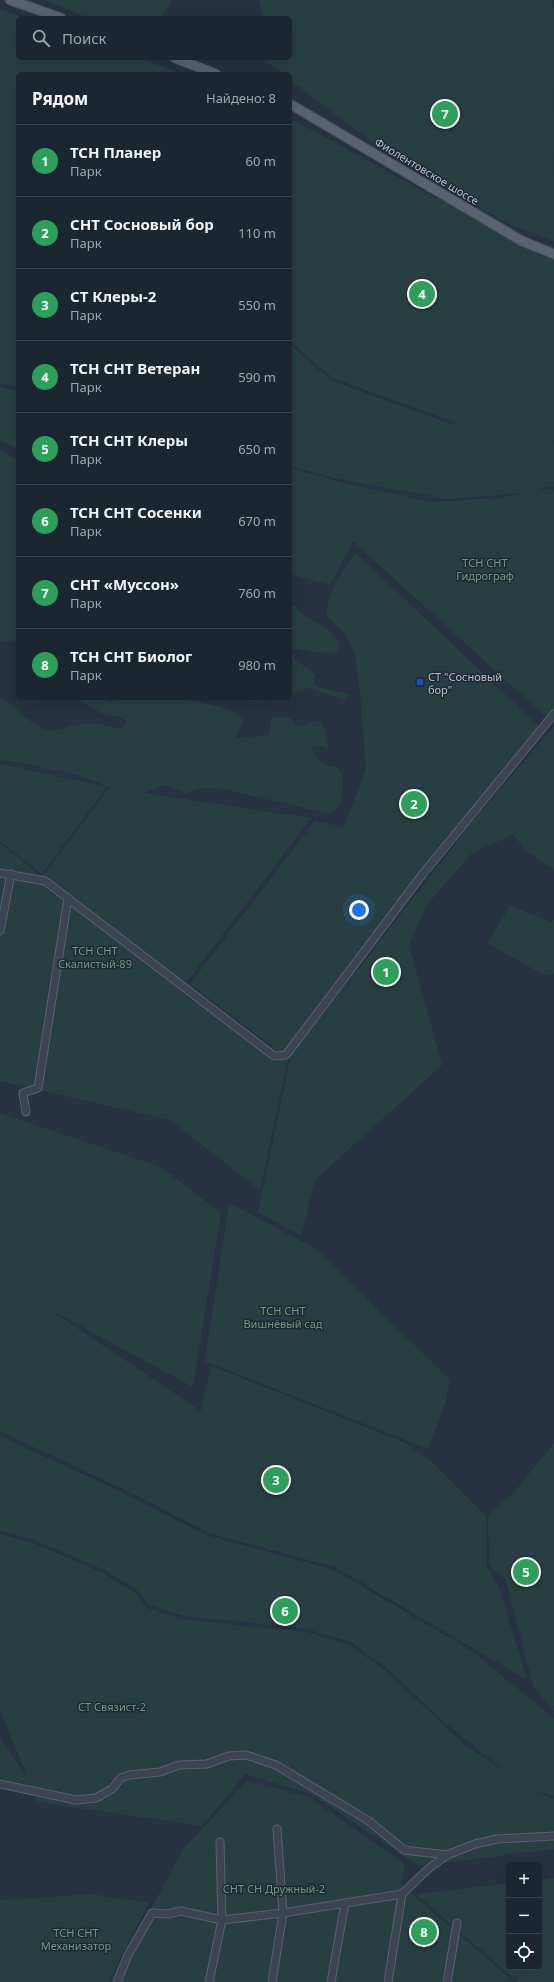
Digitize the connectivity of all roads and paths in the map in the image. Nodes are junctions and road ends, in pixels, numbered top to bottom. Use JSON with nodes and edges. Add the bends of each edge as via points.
{"nodes":[{"id":1,"x":10,"y":0,"type":"edge"},
{"id":2,"x":55,"y":16,"type":"edge"},
{"id":3,"x":180,"y":60,"type":"edge"},
{"id":4,"x":211,"y":72,"type":"edge"},
{"id":5,"x":292,"y":105,"type":"edge"},
{"id":6,"x":554,"y":254,"type":"edge"},
{"id":7,"x":554,"y":714,"type":"edge"},
{"id":8,"x":0,"y":873,"type":"edge"},
{"id":9,"x":11,"y":874,"type":"junction"},
{"id":10,"x":68,"y":898,"type":"junction"},
{"id":11,"x":0,"y":930,"type":"edge"},
{"id":12,"x":26,"y":1112,"type":"dead end"},
{"id":13,"x":0,"y":1784,"type":"edge"},
{"id":14,"x":277,"y":1829,"type":"dead end"},
{"id":15,"x":554,"y":1836,"type":"edge"},
{"id":16,"x":220,"y":1842,"type":"dead end"},
{"id":17,"x":447,"y":1854,"type":"junction"},
{"id":18,"x":402,"y":1894,"type":"junction"},
{"id":19,"x":345,"y":1903,"type":"junction"},
{"id":20,"x":282,"y":1913,"type":"junction"},
{"id":21,"x":222,"y":1920,"type":"junction"},
{"id":22,"x":457,"y":1923,"type":"dead end"},
{"id":23,"x":117,"y":1982,"type":"edge"},
{"id":24,"x":209,"y":1982,"type":"edge"},
{"id":25,"x":272,"y":1982,"type":"edge"},
{"id":26,"x":331,"y":1982,"type":"edge"},
{"id":27,"x":388,"y":1982,"type":"edge"},
{"id":28,"x":447,"y":1982,"type":"edge"}],
"edges":[{"from":1,"to":2,"type":"main road"},
{"from":3,"to":4,"type":"main road"},
{"from":5,"to":6,"type":"main road","name":"Фиолентовское шоссе","via":[[522,241]]},
{"from":7,"to":10,"type":"street","via":[[422,875],[286,1055],[274,1056]]},
{"from":8,"to":9,"type":"street"},
{"from":9,"to":10,"type":"street","via":[[45,881]]},
{"from":9,"to":11,"type":"street"},
{"from":10,"to":12,"type":"street","via":[[38,1088],[22,1093]]},
{"from":13,"to":17,"type":"street","via":[[76,1800],[96,1798],[112,1789],[121,1778],[129,1775],[160,1772],[179,1765],[207,1764],[229,1756],[246,1755],[276,1765],[369,1821],[404,1850]]},
{"from":14,"to":20,"type":"street"},
{"from":15,"to":17,"type":"street","via":[[497,1839]]},
{"from":16,"to":21,"type":"street"},
{"from":17,"to":18,"type":"street"},
{"from":18,"to":19,"type":"street"},
{"from":18,"to":27,"type":"street"},
{"from":19,"to":20,"type":"street"},
{"from":19,"to":26,"type":"street"},
{"from":20,"to":21,"type":"street"},
{"from":20,"to":25,"type":"street"},
{"from":21,"to":23,"type":"street","via":[[181,1911],[168,1914],[152,1913]]},
{"from":21,"to":24,"type":"street"},
{"from":22,"to":28,"type":"street"}]}
